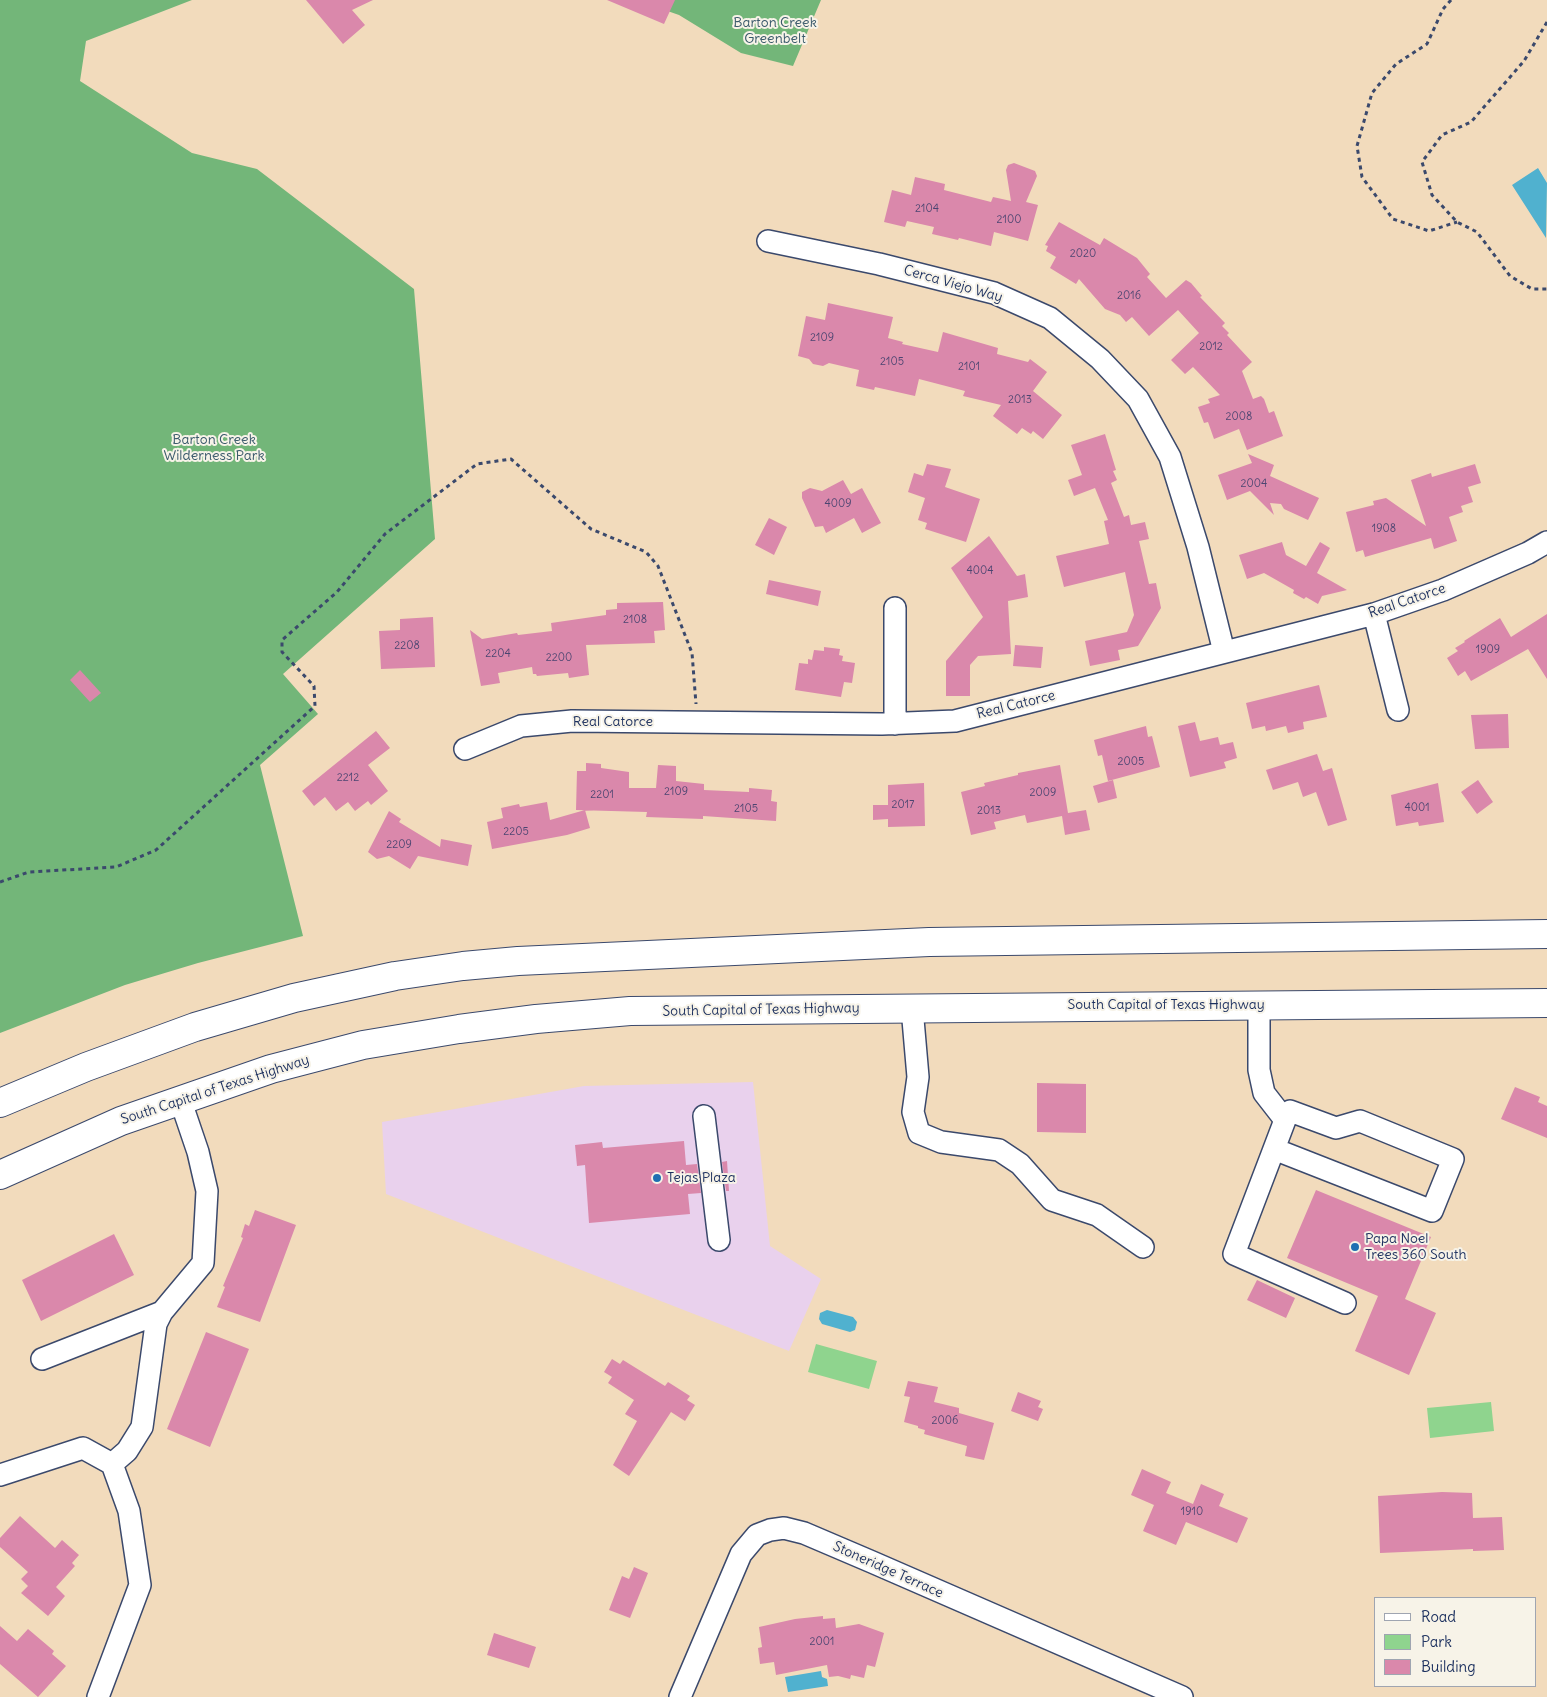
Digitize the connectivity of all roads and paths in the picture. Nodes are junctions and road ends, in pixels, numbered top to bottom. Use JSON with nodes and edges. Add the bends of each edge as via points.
{"nodes":[{"id":1,"x":1451,"y":0,"type":"edge"},
{"id":2,"x":1547,"y":22,"type":"edge"},
{"id":3,"x":1457,"y":222,"type":"junction"},
{"id":4,"x":768,"y":241,"type":"dead end"},
{"id":5,"x":1547,"y":289,"type":"edge"},
{"id":6,"x":1547,"y":542,"type":"edge"},
{"id":7,"x":895,"y":608,"type":"dead end"},
{"id":8,"x":1374,"y":614,"type":"junction"},
{"id":9,"x":1224,"y":652,"type":"junction"},
{"id":10,"x":1398,"y":710,"type":"dead end"},
{"id":11,"x":697,"y":722,"type":"junction"},
{"id":12,"x":895,"y":724,"type":"junction"},
{"id":13,"x":466,"y":749,"type":"dead end"},
{"id":14,"x":0,"y":882,"type":"edge"},
{"id":15,"x":1547,"y":934,"type":"edge"},
{"id":16,"x":1547,"y":1003,"type":"edge"},
{"id":17,"x":1259,"y":1005,"type":"junction"},
{"id":18,"x":912,"y":1008,"type":"junction"},
{"id":19,"x":180,"y":1099,"type":"junction"},
{"id":20,"x":0,"y":1103,"type":"edge"},
{"id":21,"x":704,"y":1116,"type":"dead end"},
{"id":22,"x":1285,"y":1120,"type":"junction"},
{"id":23,"x":1274,"y":1149,"type":"junction"},
{"id":24,"x":0,"y":1175,"type":"edge"},
{"id":25,"x":719,"y":1240,"type":"dead end"},
{"id":26,"x":1143,"y":1247,"type":"dead end"},
{"id":27,"x":1345,"y":1303,"type":"dead end"},
{"id":28,"x":162,"y":1312,"type":"junction"},
{"id":29,"x":42,"y":1359,"type":"dead end"},
{"id":30,"x":112,"y":1464,"type":"junction"},
{"id":31,"x":0,"y":1475,"type":"edge"},
{"id":32,"x":98,"y":1697,"type":"edge"},
{"id":33,"x":680,"y":1697,"type":"edge"},
{"id":34,"x":1182,"y":1697,"type":"edge"}],
"edges":[{"from":1,"to":3,"type":"path","via":[[1443,9],[1427,44],[1396,64],[1372,93],[1357,146],[1362,177],[1393,219],[1429,231]]},
{"from":2,"to":3,"type":"path","via":[[1524,61],[1471,122],[1442,135],[1422,162],[1432,195]]},
{"from":3,"to":5,"type":"path","via":[[1477,232],[1510,276],[1532,289]]},
{"from":4,"to":9,"type":"street","name":"Cerca Viejo Way","via":[[994,293],[1050,318],[1100,359],[1138,399],[1170,457],[1198,547]]},
{"from":6,"to":8,"type":"street","name":"Real Catorce","via":[[1443,590]]},
{"from":7,"to":12,"type":"street"},
{"from":8,"to":9,"type":"street","name":"Real Catorce"},
{"from":8,"to":10,"type":"street"},
{"from":9,"to":12,"type":"street","name":"Real Catorce","via":[[955,720]]},
{"from":11,"to":12,"type":"street","name":"Real Catorce"},
{"from":11,"to":13,"type":"street","name":"Real Catorce","via":[[572,721],[521,726]]},
{"from":11,"to":14,"type":"path","via":[[692,653],[658,566],[646,552],[591,529],[511,460],[477,464],[385,534],[337,592],[282,640],[282,652],[314,686],[315,706],[156,850],[116,867],[29,872]]},
{"from":15,"to":20,"type":"highway","via":[[929,942],[462,966],[395,976],[285,1000],[86,1067]]},
{"from":16,"to":17,"type":"highway","name":"South Capital of Texas Highway"},
{"from":17,"to":18,"type":"highway","name":"South Capital of Texas Highway"},
{"from":17,"to":22,"type":"street","via":[[1259,1070],[1264,1093]]},
{"from":18,"to":19,"type":"highway","name":"South Capital of Texas Highway","via":[[630,1011],[536,1019],[364,1045],[271,1069]]},
{"from":18,"to":26,"type":"street","via":[[918,1077],[913,1112],[919,1133],[941,1142],[999,1150],[1020,1164],[1052,1200],[1097,1215]]},
{"from":19,"to":24,"type":"highway","name":"South Capital of Texas Highway","via":[[81,1136]]},
{"from":19,"to":28,"type":"street","via":[[207,1190],[203,1263]]},
{"from":21,"to":25,"type":"street"},
{"from":22,"to":23,"type":"street"},
{"from":22,"to":23,"type":"street","via":[[1290,1111],[1336,1128],[1360,1121],[1453,1159],[1432,1211]]},
{"from":23,"to":27,"type":"street","via":[[1234,1254]]},
{"from":28,"to":29,"type":"street"},
{"from":28,"to":30,"type":"street","via":[[156,1324],[142,1426],[127,1451]]},
{"from":30,"to":31,"type":"street","via":[[83,1448]]},
{"from":30,"to":32,"type":"street","via":[[129,1511],[140,1585]]},
{"from":33,"to":34,"type":"street","name":"Stoneridge Terrace","via":[[741,1554],[757,1535],[784,1528],[804,1533]]}]}
